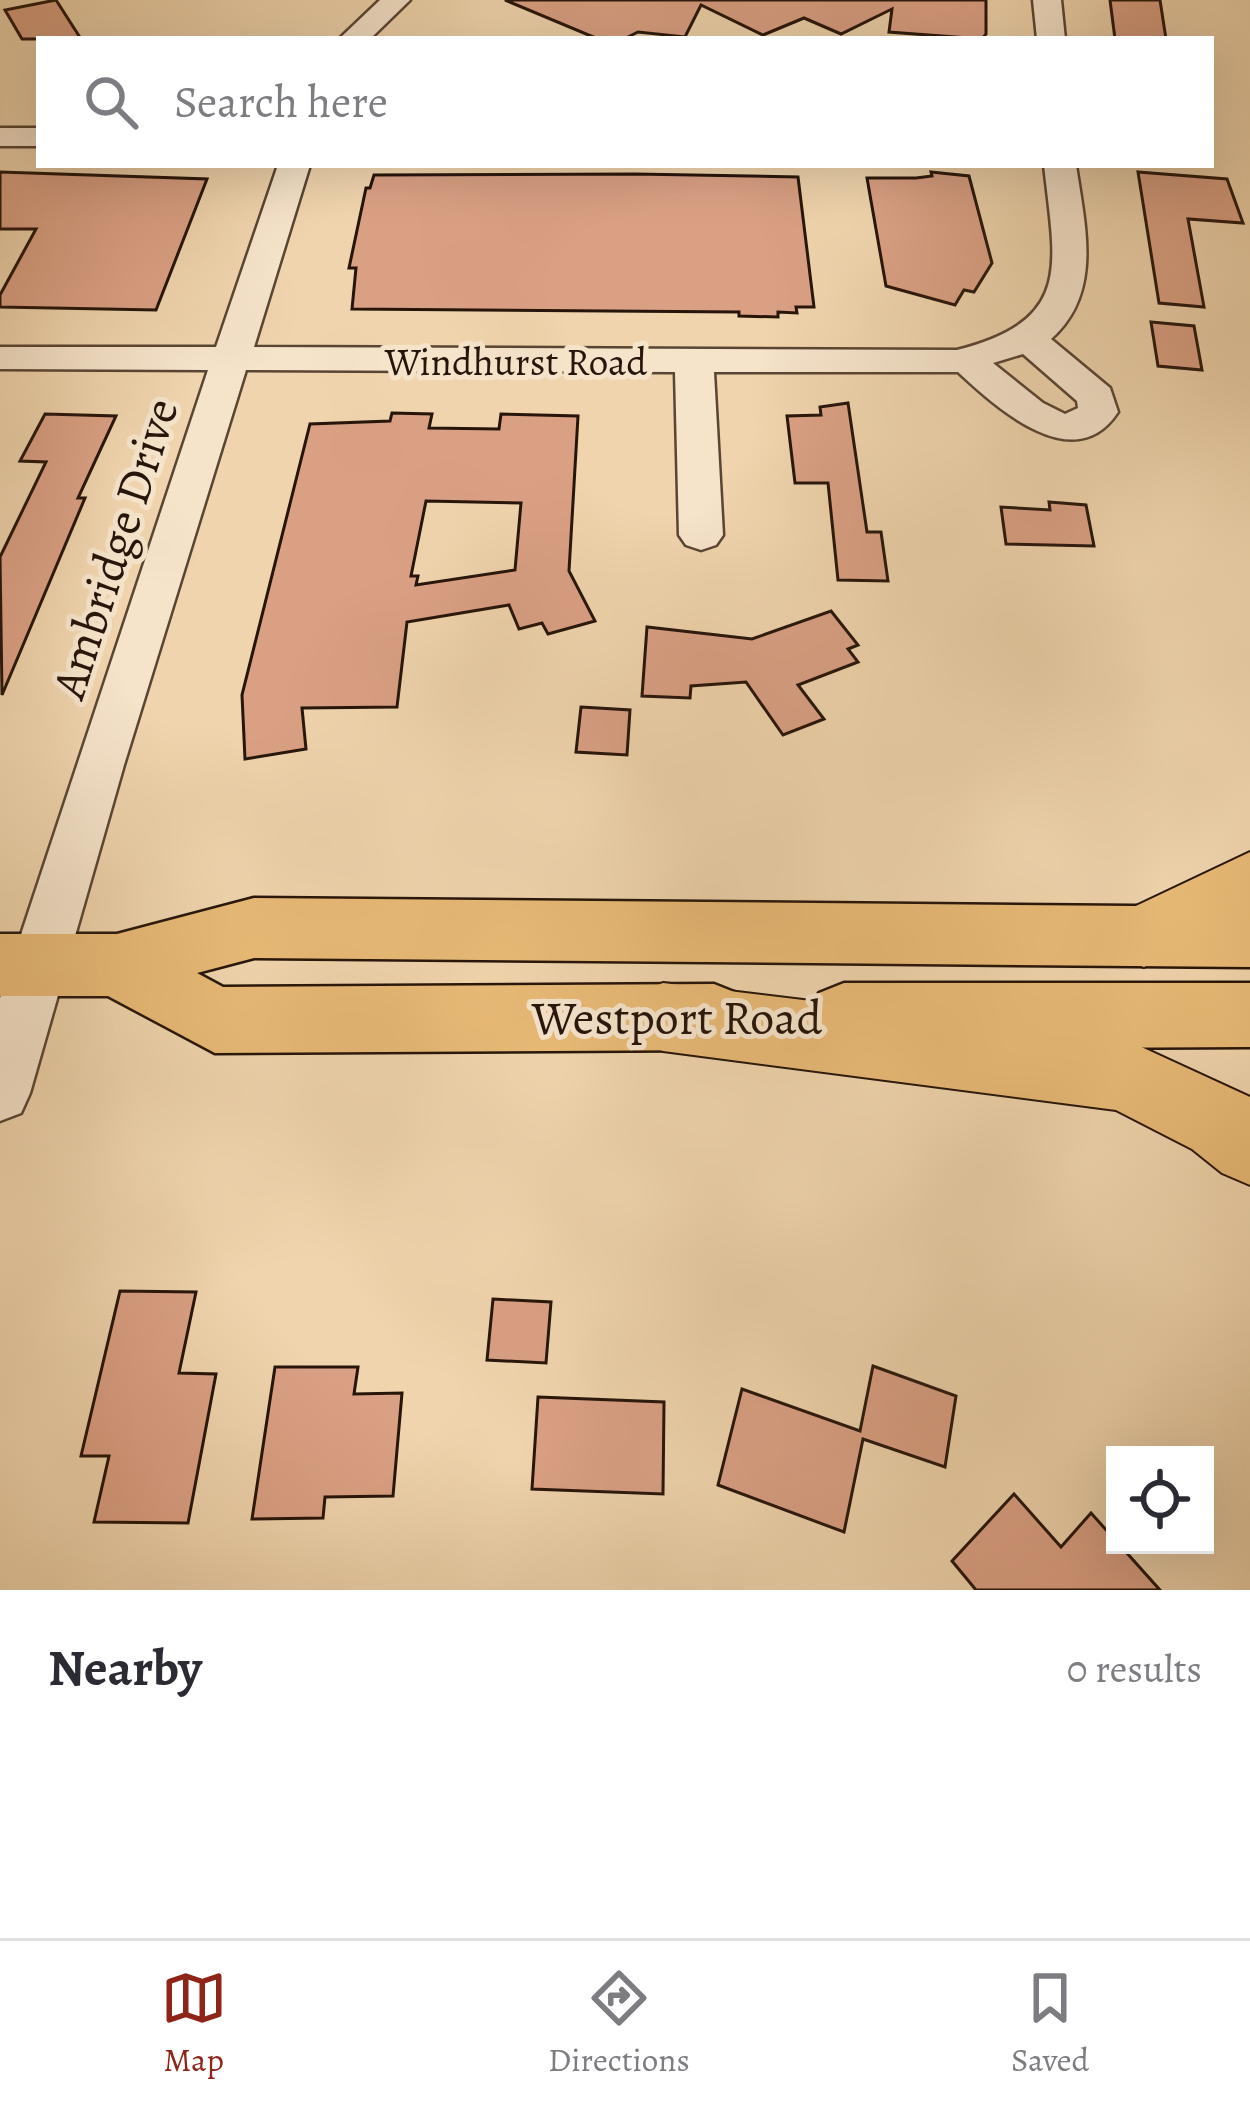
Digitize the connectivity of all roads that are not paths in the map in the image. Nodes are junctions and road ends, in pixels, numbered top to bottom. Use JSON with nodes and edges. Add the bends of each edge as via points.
{"nodes":[{"id":1,"x":396,"y":0,"type":"edge"},
{"id":2,"x":1048,"y":0,"type":"edge"},
{"id":3,"x":356,"y":36,"type":"edge"},
{"id":4,"x":1051,"y":36,"type":"edge"},
{"id":5,"x":0,"y":136,"type":"edge"},
{"id":6,"x":36,"y":137,"type":"edge"},
{"id":7,"x":293,"y":168,"type":"edge"},
{"id":8,"x":1060,"y":168,"type":"edge"},
{"id":9,"x":1030,"y":340,"type":"junction"},
{"id":10,"x":0,"y":358,"type":"edge"},
{"id":11,"x":230,"y":358,"type":"junction"},
{"id":12,"x":966,"y":359,"type":"junction"},
{"id":13,"x":694,"y":362,"type":"junction"},
{"id":14,"x":701,"y":535,"type":"dead end"},
{"id":15,"x":1250,"y":881,"type":"edge"},
{"id":16,"x":1144,"y":936,"type":"junction"},
{"id":17,"x":1250,"y":937,"type":"edge"},
{"id":18,"x":19,"y":965,"type":"edge"},
{"id":19,"x":118,"y":965,"type":"junction"},
{"id":20,"x":1250,"y":1015,"type":"edge"},
{"id":21,"x":663,"y":1017,"type":"junction"},
{"id":22,"x":0,"y":1094,"type":"edge"},
{"id":23,"x":1250,"y":1146,"type":"edge"}],
"edges":[{"from":1,"to":3,"type":"street"},
{"from":2,"to":4,"type":"street"},
{"from":5,"to":6,"type":"street"},
{"from":7,"to":11,"type":"street","name":"Ambridge Drive"},
{"from":8,"to":9,"type":"street","via":[[1068,294],[1059,315]]},
{"from":9,"to":12,"type":"street","name":"Windhurst Road"},
{"from":9,"to":12,"type":"street","via":[[1096,397],[1094,418],[1063,426],[1039,419]]},
{"from":10,"to":11,"type":"street","name":"Windhurst Road"},
{"from":11,"to":13,"type":"street","name":"Windhurst Road"},
{"from":11,"to":18,"type":"street","name":"Ambridge Drive"},
{"from":12,"to":13,"type":"street","name":"Windhurst Road"},
{"from":13,"to":14,"type":"street"},
{"from":15,"to":16,"type":"highway"},
{"from":16,"to":17,"type":"main road","name":"Westport Road"},
{"from":16,"to":19,"type":"main road","name":"Westport Road","via":[[254,928]]},
{"from":18,"to":19,"type":"main road","name":"Westport Road"},
{"from":18,"to":22,"type":"street","name":"Ambridge Drive"},
{"from":19,"to":21,"type":"main road","name":"Westport Road","via":[[215,1020]]},
{"from":20,"to":21,"type":"main road","name":"Westport Road"},
{"from":21,"to":23,"type":"highway","via":[[1124,1075],[1220,1122]]}]}
